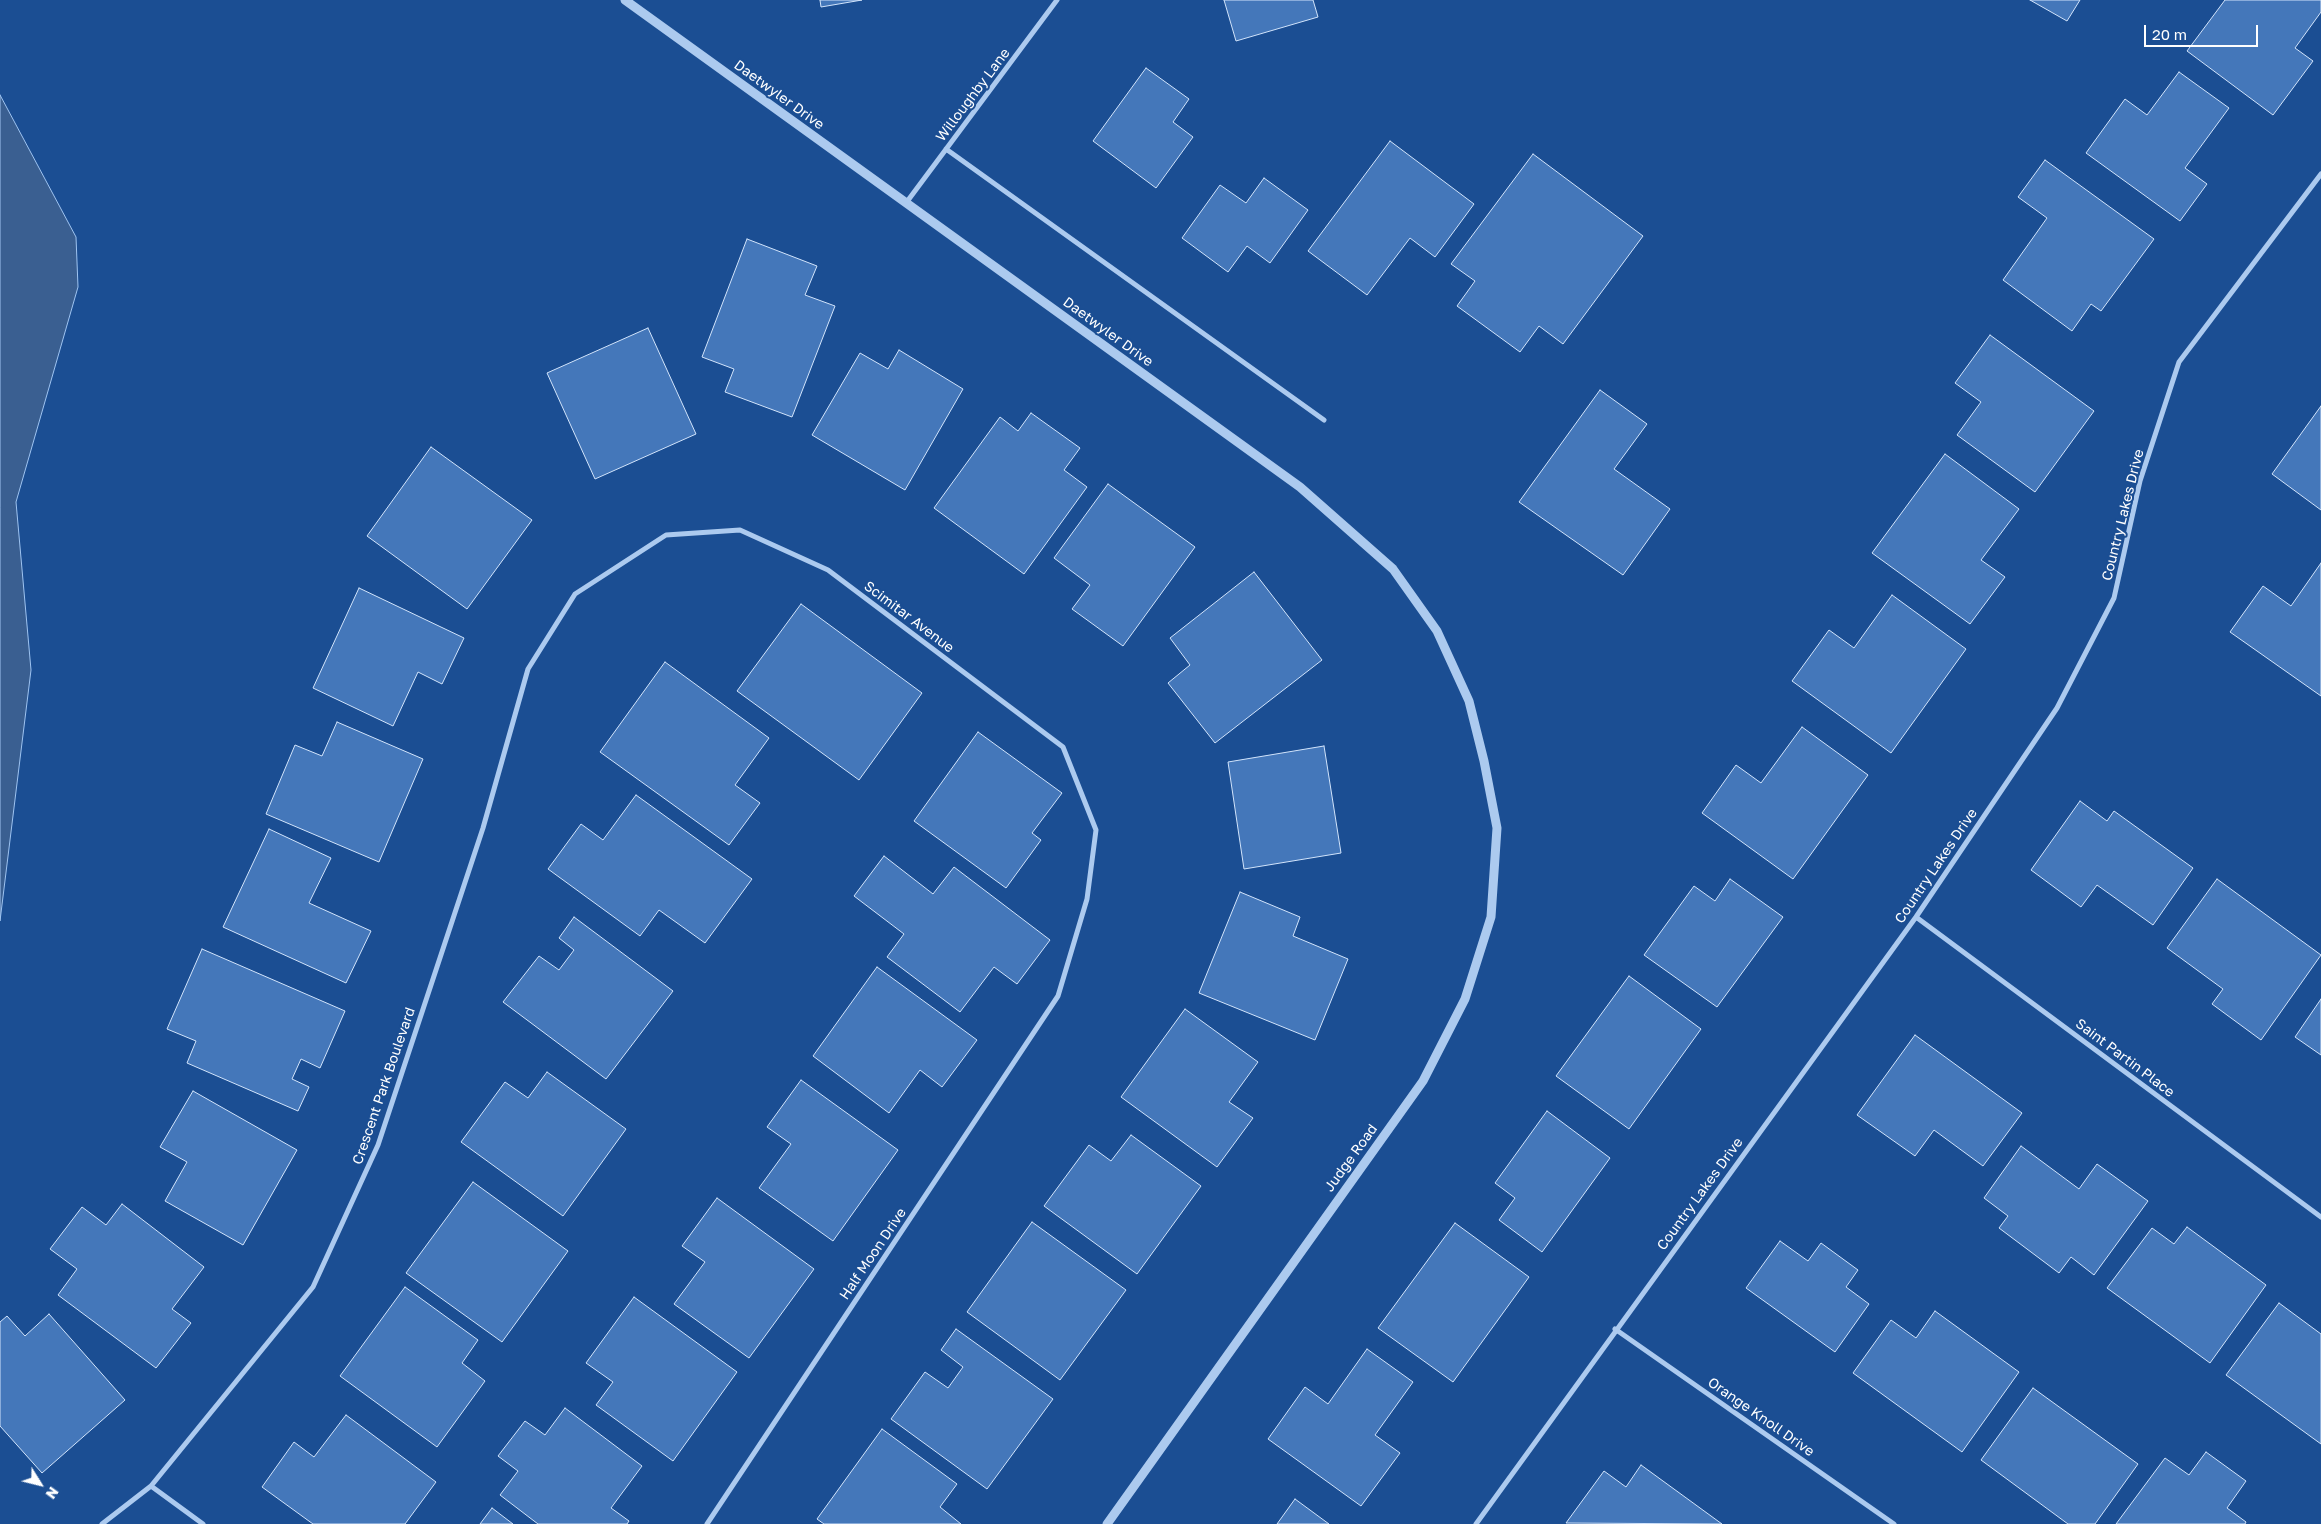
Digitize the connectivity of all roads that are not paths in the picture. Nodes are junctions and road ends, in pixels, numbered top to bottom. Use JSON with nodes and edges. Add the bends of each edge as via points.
{"nodes":[{"id":1,"x":624,"y":0,"type":"edge"},
{"id":2,"x":1057,"y":0,"type":"edge"},
{"id":3,"x":946,"y":149,"type":"junction"},
{"id":4,"x":2321,"y":174,"type":"edge"},
{"id":5,"x":906,"y":203,"type":"junction"},
{"id":6,"x":1324,"y":420,"type":"dead end"},
{"id":7,"x":528,"y":669,"type":"joint"},
{"id":8,"x":1484,"y":762,"type":"joint"},
{"id":9,"x":1916,"y":917,"type":"junction"},
{"id":10,"x":1058,"y":996,"type":"joint"},
{"id":11,"x":2321,"y":1217,"type":"edge"},
{"id":12,"x":1615,"y":1329,"type":"junction"},
{"id":13,"x":150,"y":1486,"type":"junction"},
{"id":14,"x":102,"y":1524,"type":"edge"},
{"id":15,"x":202,"y":1524,"type":"edge"},
{"id":16,"x":707,"y":1524,"type":"edge"},
{"id":17,"x":1107,"y":1524,"type":"edge"},
{"id":18,"x":1476,"y":1524,"type":"edge"},
{"id":19,"x":1894,"y":1524,"type":"edge"}],
"edges":[{"from":1,"to":5,"type":"street","name":"Daetwyler Drive"},
{"from":2,"to":3,"type":"street","name":"Willoughby Lane"},
{"from":3,"to":5,"type":"street","name":"Willoughby Lane"},
{"from":3,"to":6,"type":"street"},
{"from":4,"to":9,"type":"street","name":"Country Lakes Drive","via":[[2179,362],[2140,481],[2114,598],[2057,708]]},
{"from":5,"to":8,"type":"street","name":"Daetwyler Drive","via":[[1300,487],[1393,569],[1437,631],[1469,701]]},
{"from":7,"to":10,"type":"street","name":"Scimitar Avenue","via":[[575,594],[666,535],[740,530],[828,570],[1063,747],[1096,830],[1087,899]]},
{"from":7,"to":13,"type":"street","name":"Crescent Park Boulevard","via":[[483,828],[378,1145],[313,1287]]},
{"from":8,"to":17,"type":"street","name":"Judge Road","via":[[1496,828],[1491,917],[1465,999],[1423,1082]]},
{"from":9,"to":11,"type":"street","name":"Saint Partin Place"},
{"from":9,"to":12,"type":"street","name":"Country Lakes Drive"},
{"from":10,"to":16,"type":"street","name":"Half Moon Drive"},
{"from":12,"to":18,"type":"street","name":"Country Lakes Drive"},
{"from":12,"to":19,"type":"street","name":"Orange Knoll Drive"},
{"from":13,"to":14,"type":"street","name":"Crescent Park Boulevard"},
{"from":13,"to":15,"type":"street"}]}
